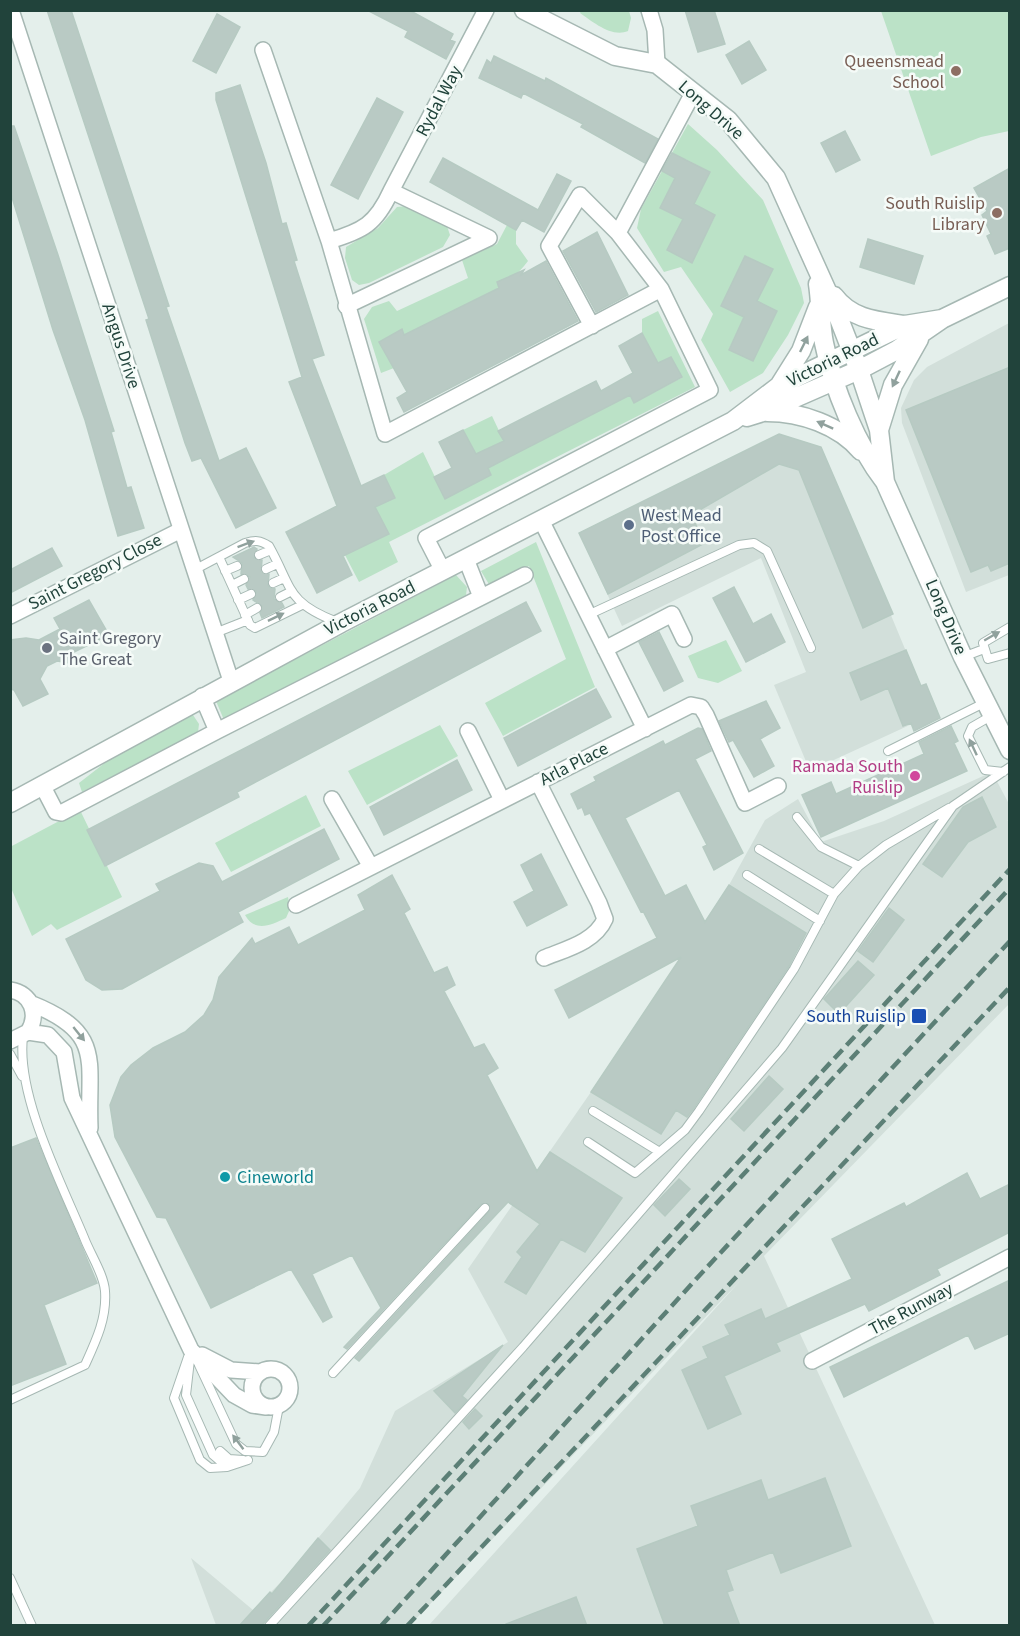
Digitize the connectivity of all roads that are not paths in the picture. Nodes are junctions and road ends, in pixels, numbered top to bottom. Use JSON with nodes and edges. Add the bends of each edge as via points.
{"nodes":[{"id":1,"x":11,"y":10,"type":"edge"},
{"id":2,"x":486,"y":10,"type":"edge"},
{"id":3,"x":524,"y":10,"type":"edge"},
{"id":4,"x":649,"y":10,"type":"edge"},
{"id":5,"x":262,"y":50,"type":"dead end"},
{"id":6,"x":657,"y":64,"type":"junction"},
{"id":7,"x":693,"y":93,"type":"junction"},
{"id":8,"x":392,"y":191,"type":"junction"},
{"id":9,"x":618,"y":233,"type":"junction"},
{"id":10,"x":329,"y":241,"type":"junction"},
{"id":11,"x":821,"y":285,"type":"junction"},
{"id":12,"x":1010,"y":286,"type":"edge"},
{"id":13,"x":661,"y":289,"type":"junction"},
{"id":14,"x":346,"y":306,"type":"junction"},
{"id":15,"x":942,"y":319,"type":"junction"},
{"id":16,"x":905,"y":325,"type":"junction"},
{"id":17,"x":592,"y":326,"type":"junction"},
{"id":18,"x":923,"y":332,"type":"junction"},
{"id":19,"x":852,"y":351,"type":"junction"},
{"id":20,"x":829,"y":363,"type":"junction"},
{"id":21,"x":859,"y":370,"type":"junction"},
{"id":22,"x":836,"y":381,"type":"junction"},
{"id":23,"x":779,"y":386,"type":"junction"},
{"id":24,"x":764,"y":412,"type":"junction"},
{"id":25,"x":733,"y":420,"type":"junction"},
{"id":26,"x":879,"y":430,"type":"junction"},
{"id":27,"x":869,"y":462,"type":"junction"},
{"id":28,"x":885,"y":482,"type":"junction"},
{"id":29,"x":541,"y":520,"type":"junction"},
{"id":30,"x":181,"y":530,"type":"junction"},
{"id":31,"x":271,"y":550,"type":"junction"},
{"id":32,"x":260,"y":555,"type":"dead end"},
{"id":33,"x":219,"y":556,"type":"junction"},
{"id":34,"x":466,"y":559,"type":"junction"},
{"id":35,"x":277,"y":564,"type":"junction"},
{"id":36,"x":237,"y":566,"type":"dead end"},
{"id":37,"x":266,"y":569,"type":"dead end"},
{"id":38,"x":194,"y":570,"type":"junction"},
{"id":39,"x":225,"y":571,"type":"junction"},
{"id":40,"x":443,"y":571,"type":"junction"},
{"id":41,"x":525,"y":575,"type":"dead end"},
{"id":42,"x":284,"y":578,"type":"junction"},
{"id":43,"x":244,"y":579,"type":"dead end"},
{"id":44,"x":273,"y":583,"type":"dead end"},
{"id":45,"x":232,"y":585,"type":"junction"},
{"id":46,"x":292,"y":591,"type":"junction"},
{"id":47,"x":250,"y":594,"type":"dead end"},
{"id":48,"x":280,"y":597,"type":"dead end"},
{"id":49,"x":481,"y":597,"type":"junction"},
{"id":50,"x":238,"y":600,"type":"junction"},
{"id":51,"x":302,"y":605,"type":"junction"},
{"id":52,"x":257,"y":608,"type":"dead end"},
{"id":53,"x":588,"y":615,"type":"junction"},
{"id":54,"x":10,"y":616,"type":"edge"},
{"id":55,"x":247,"y":617,"type":"junction"},
{"id":56,"x":340,"y":623,"type":"junction"},
{"id":57,"x":1010,"y":627,"type":"edge"},
{"id":58,"x":215,"y":633,"type":"junction"},
{"id":59,"x":684,"y":639,"type":"dead end"},
{"id":60,"x":811,"y":648,"type":"dead end"},
{"id":61,"x":605,"y":649,"type":"junction"},
{"id":62,"x":984,"y":649,"type":"junction"},
{"id":63,"x":1010,"y":653,"type":"edge"},
{"id":64,"x":963,"y":657,"type":"junction"},
{"id":65,"x":231,"y":681,"type":"junction"},
{"id":66,"x":202,"y":696,"type":"junction"},
{"id":67,"x":988,"y":710,"type":"junction"},
{"id":68,"x":645,"y":729,"type":"junction"},
{"id":69,"x":217,"y":730,"type":"junction"},
{"id":70,"x":468,"y":731,"type":"dead end"},
{"id":71,"x":1010,"y":750,"type":"edge"},
{"id":72,"x":888,"y":751,"type":"dead end"},
{"id":73,"x":1006,"y":770,"type":"edge"},
{"id":74,"x":538,"y":782,"type":"junction"},
{"id":75,"x":42,"y":785,"type":"junction"},
{"id":76,"x":778,"y":786,"type":"dead end"},
{"id":77,"x":332,"y":799,"type":"dead end"},
{"id":78,"x":502,"y":800,"type":"junction"},
{"id":79,"x":11,"y":802,"type":"edge"},
{"id":80,"x":953,"y":806,"type":"junction"},
{"id":81,"x":797,"y":817,"type":"dead end"},
{"id":82,"x":759,"y":849,"type":"dead end"},
{"id":83,"x":371,"y":867,"type":"junction"},
{"id":84,"x":859,"y":867,"type":"junction"},
{"id":85,"x":747,"y":875,"type":"dead end"},
{"id":86,"x":834,"y":894,"type":"junction"},
{"id":87,"x":296,"y":905,"type":"dead end"},
{"id":88,"x":820,"y":921,"type":"junction"},
{"id":89,"x":544,"y":958,"type":"dead end"},
{"id":90,"x":12,"y":987,"type":"edge"},
{"id":91,"x":30,"y":1003,"type":"junction"},
{"id":92,"x":20,"y":1037,"type":"edge"},
{"id":93,"x":10,"y":1054,"type":"edge"},
{"id":94,"x":25,"y":1083,"type":"junction"},
{"id":95,"x":593,"y":1111,"type":"dead end"},
{"id":96,"x":90,"y":1137,"type":"junction"},
{"id":97,"x":588,"y":1142,"type":"dead end"},
{"id":98,"x":658,"y":1151,"type":"junction"},
{"id":99,"x":485,"y":1208,"type":"dead end"},
{"id":100,"x":1010,"y":1257,"type":"edge"},
{"id":101,"x":191,"y":1350,"type":"junction"},
{"id":102,"x":812,"y":1361,"type":"dead end"},
{"id":103,"x":260,"y":1372,"type":"junction"},
{"id":104,"x":333,"y":1373,"type":"dead end"},
{"id":105,"x":10,"y":1400,"type":"edge"},
{"id":106,"x":272,"y":1406,"type":"junction"},
{"id":107,"x":220,"y":1451,"type":"dead end"},
{"id":108,"x":263,"y":1452,"type":"junction"},
{"id":109,"x":248,"y":1460,"type":"junction"},
{"id":110,"x":227,"y":1467,"type":"junction"},
{"id":111,"x":10,"y":1578,"type":"edge"},
{"id":112,"x":32,"y":1626,"type":"edge"},
{"id":113,"x":269,"y":1626,"type":"edge"}],
"edges":[{"from":1,"to":30,"type":"street","name":"Angus Drive"},
{"from":2,"to":8,"type":"street","name":"Rydal Way"},
{"from":3,"to":6,"type":"street","via":[[615,56]]},
{"from":4,"to":6,"type":"street","via":[[655,30]]},
{"from":5,"to":10,"type":"street"},
{"from":6,"to":7,"type":"street","name":"Long Drive"},
{"from":7,"to":9,"type":"street"},
{"from":7,"to":11,"type":"street","name":"Long Drive","via":[[728,120],[776,178],[796,217]]},
{"from":8,"to":10,"type":"street","name":"Rydal Way","via":[[381,214],[356,233]]},
{"from":8,"to":14,"type":"street","via":[[489,238]]},
{"from":9,"to":13,"type":"street"},
{"from":9,"to":17,"type":"street","via":[[580,195],[549,246]]},
{"from":10,"to":14,"type":"street"},
{"from":11,"to":16,"type":"street","via":[[853,314]]},
{"from":11,"to":19,"type":"street","name":"Long Drive"},
{"from":11,"to":20,"type":"street","name":"Long Drive"},
{"from":23,"to":11,"type":"street","one_way":true,"via":[[811,330]]},
{"from":12,"to":15,"type":"street","name":"Victoria Road"},
{"from":13,"to":17,"type":"street"},
{"from":13,"to":40,"type":"street","via":[[710,390],[426,538]]},
{"from":14,"to":17,"type":"street","via":[[385,434]]},
{"from":15,"to":16,"type":"street","name":"Victoria Road"},
{"from":15,"to":18,"type":"street","name":"Victoria Road"},
{"from":16,"to":19,"type":"street","name":"Victoria Road"},
{"from":18,"to":21,"type":"street","name":"Victoria Road"},
{"from":18,"to":26,"type":"street","one_way":true,"via":[[893,385]]},
{"from":19,"to":20,"type":"street","name":"Victoria Road"},
{"from":19,"to":21,"type":"street","name":"Long Drive"},
{"from":20,"to":22,"type":"street","name":"Long Drive"},
{"from":20,"to":23,"type":"street","name":"Victoria Road"},
{"from":21,"to":22,"type":"street","name":"Victoria Road"},
{"from":21,"to":26,"type":"street","name":"Long Drive"},
{"from":22,"to":24,"type":"street","name":"Victoria Road"},
{"from":22,"to":27,"type":"street","name":"Long Drive"},
{"from":23,"to":25,"type":"street","name":"Victoria Road"},
{"from":24,"to":25,"type":"street","name":"Victoria Road"},
{"from":27,"to":24,"type":"street","one_way":true,"via":[[842,433],[828,426],[796,415]]},
{"from":25,"to":29,"type":"street","name":"Victoria Road"},
{"from":26,"to":28,"type":"street","name":"Long Drive"},
{"from":27,"to":28,"type":"street","name":"Long Drive"},
{"from":28,"to":64,"type":"street","name":"Long Drive"},
{"from":29,"to":34,"type":"street","name":"Victoria Road"},
{"from":29,"to":53,"type":"street"},
{"from":30,"to":38,"type":"street","name":"Angus Drive"},
{"from":30,"to":54,"type":"street","name":"Saint Gregory Close"},
{"from":31,"to":32,"type":"lane"},
{"from":33,"to":31,"type":"lane","one_way":true,"via":[[254,540]]},
{"from":31,"to":35,"type":"lane"},
{"from":33,"to":38,"type":"lane"},
{"from":33,"to":39,"type":"lane"},
{"from":34,"to":40,"type":"street","name":"Victoria Road"},
{"from":34,"to":49,"type":"street"},
{"from":35,"to":37,"type":"lane"},
{"from":35,"to":42,"type":"lane"},
{"from":36,"to":39,"type":"lane"},
{"from":38,"to":58,"type":"street","name":"Angus Drive"},
{"from":39,"to":45,"type":"lane"},
{"from":40,"to":56,"type":"street","name":"Victoria Road"},
{"from":41,"to":49,"type":"street"},
{"from":42,"to":44,"type":"lane"},
{"from":42,"to":46,"type":"lane"},
{"from":43,"to":45,"type":"lane"},
{"from":45,"to":50,"type":"lane"},
{"from":46,"to":48,"type":"lane"},
{"from":46,"to":51,"type":"lane"},
{"from":47,"to":50,"type":"lane"},
{"from":49,"to":69,"type":"street"},
{"from":50,"to":55,"type":"lane"},
{"from":55,"to":51,"type":"lane","one_way":true,"via":[[255,628]]},
{"from":51,"to":56,"type":"lane"},
{"from":52,"to":55,"type":"lane"},
{"from":53,"to":60,"type":"lane","via":[[739,545],[754,543],[767,551]]},
{"from":53,"to":61,"type":"street"},
{"from":55,"to":58,"type":"lane"},
{"from":56,"to":65,"type":"street","name":"Victoria Road"},
{"from":62,"to":57,"type":"lane","one_way":true,"via":[[983,641]]},
{"from":58,"to":65,"type":"street","name":"Angus Drive"},
{"from":59,"to":61,"type":"street","via":[[672,614]]},
{"from":61,"to":68,"type":"street"},
{"from":62,"to":63,"type":"lane","via":[[991,660]]},
{"from":62,"to":64,"type":"lane"},
{"from":64,"to":67,"type":"street","name":"Long Drive"},
{"from":65,"to":66,"type":"street","name":"Victoria Road"},
{"from":66,"to":69,"type":"street"},
{"from":66,"to":75,"type":"street","name":"Victoria Road"},
{"from":67,"to":71,"type":"street","name":"Long Drive"},
{"from":67,"to":72,"type":"lane"},
{"from":73,"to":67,"type":"lane","one_way":true,"via":[[985,770],[968,736]]},
{"from":68,"to":74,"type":"street","name":"Arla Place"},
{"from":68,"to":76,"type":"street","name":"Arla Place","via":[[691,705],[700,707],[746,803]]},
{"from":69,"to":75,"type":"street","via":[[61,813],[56,812]]},
{"from":70,"to":78,"type":"street"},
{"from":73,"to":80,"type":"lane"},
{"from":74,"to":78,"type":"street","name":"Arla Place"},
{"from":74,"to":89,"type":"street","via":[[605,920],[591,938]]},
{"from":75,"to":79,"type":"street","name":"Victoria Road"},
{"from":77,"to":83,"type":"street"},
{"from":78,"to":83,"type":"street","name":"Arla Place"},
{"from":80,"to":84,"type":"lane","via":[[886,845]]},
{"from":80,"to":113,"type":"lane","via":[[782,1048],[523,1347]]},
{"from":81,"to":84,"type":"lane","via":[[821,847]]},
{"from":82,"to":86,"type":"lane"},
{"from":83,"to":87,"type":"street","name":"Arla Place"},
{"from":84,"to":86,"type":"lane"},
{"from":85,"to":88,"type":"lane"},
{"from":86,"to":88,"type":"lane"},
{"from":88,"to":98,"type":"lane","via":[[794,969],[699,1112],[685,1130]]},
{"from":90,"to":91,"type":"street"},
{"from":91,"to":92,"type":"street","via":[[34,1018]]},
{"from":91,"to":96,"type":"street","one_way":true,"via":[[62,1018],[83,1038],[90,1054]]},
{"from":92,"to":94,"type":"lane"},
{"from":92,"to":96,"type":"street","via":[[48,1035],[64,1052],[72,1098]]},
{"from":93,"to":94,"type":"lane"},
{"from":94,"to":105,"type":"lane","via":[[105,1289],[102,1329],[86,1365]]},
{"from":95,"to":98,"type":"lane"},
{"from":96,"to":101,"type":"street"},
{"from":97,"to":98,"type":"lane","via":[[635,1173]]},
{"from":99,"to":104,"type":"lane"},
{"from":100,"to":102,"type":"street","name":"The Runway"},
{"from":101,"to":103,"type":"street","via":[[231,1370]]},
{"from":101,"to":106,"type":"street","via":[[234,1395],[252,1405]]},
{"from":108,"to":101,"type":"lane","one_way":true,"via":[[245,1452],[236,1444]]},
{"from":101,"to":110,"type":"lane","via":[[186,1395],[213,1455]]},
{"from":101,"to":110,"type":"lane","via":[[174,1398],[200,1461],[210,1468]]},
{"from":103,"to":106,"type":"street","via":[[252,1389],[257,1401]]},
{"from":103,"to":106,"type":"street","via":[[272,1368],[289,1379],[288,1398]]},
{"from":106,"to":108,"type":"lane","via":[[274,1432]]},
{"from":107,"to":109,"type":"lane","via":[[229,1459]]},
{"from":108,"to":109,"type":"lane"},
{"from":109,"to":110,"type":"lane"},
{"from":111,"to":112,"type":"lane"}]}
